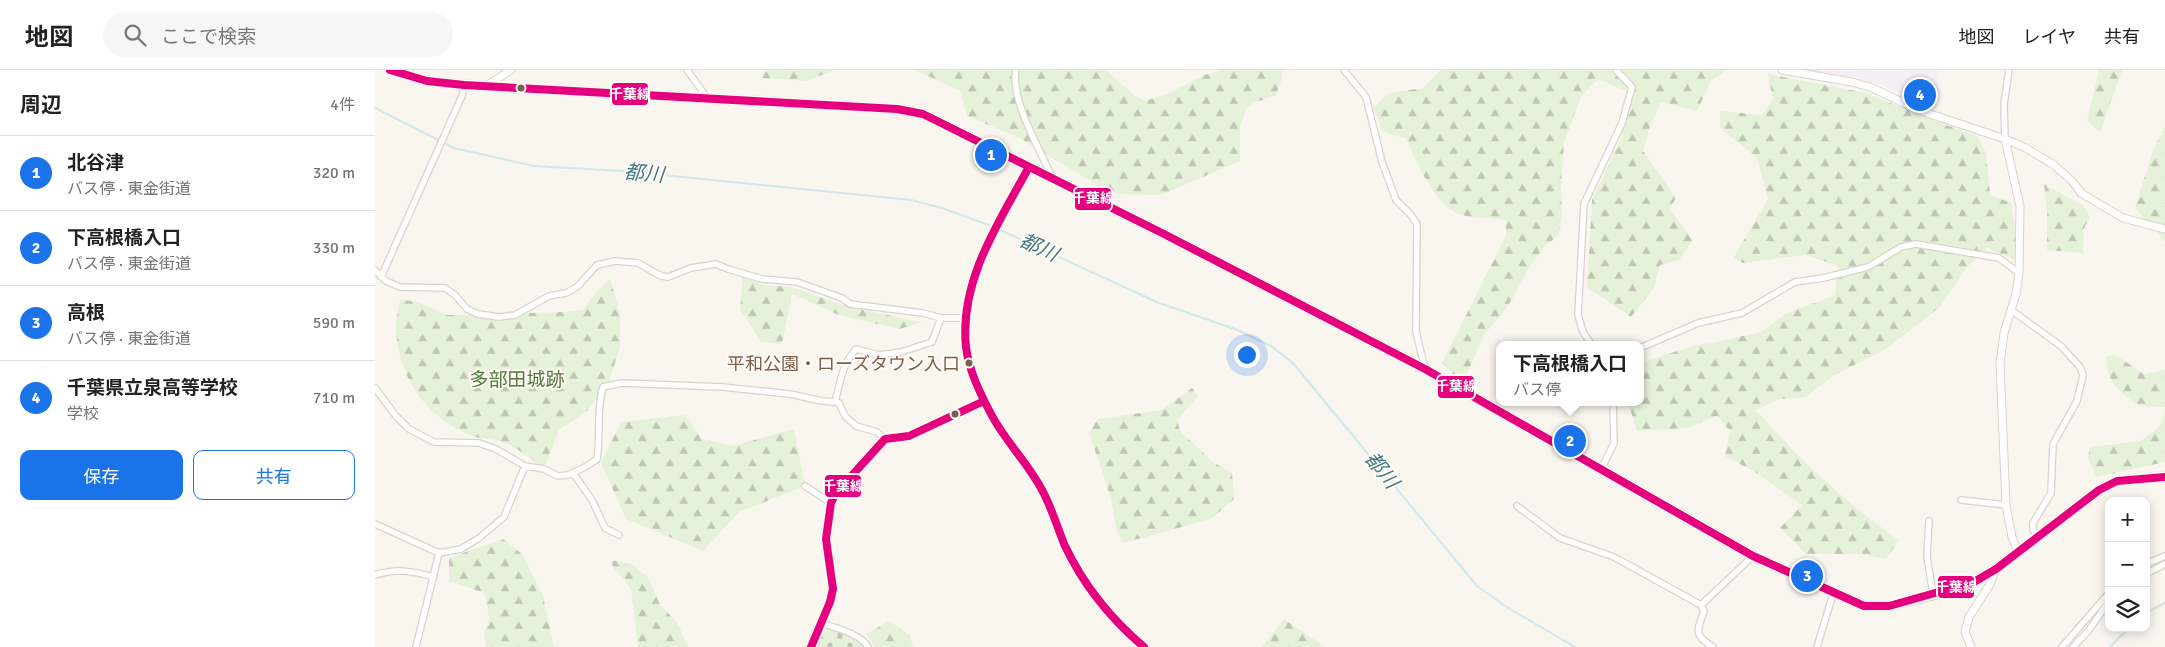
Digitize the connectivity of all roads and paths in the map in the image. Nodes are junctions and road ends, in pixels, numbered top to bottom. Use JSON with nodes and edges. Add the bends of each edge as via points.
{"nodes":[{"id":1,"x":390,"y":70,"type":"edge"},
{"id":2,"x":511,"y":70,"type":"edge"},
{"id":3,"x":687,"y":70,"type":"edge"},
{"id":4,"x":1016,"y":70,"type":"edge"},
{"id":5,"x":1344,"y":70,"type":"edge"},
{"id":6,"x":1617,"y":70,"type":"edge"},
{"id":7,"x":1782,"y":70,"type":"edge"},
{"id":8,"x":2009,"y":70,"type":"edge"},
{"id":9,"x":464,"y":84,"type":"junction"},
{"id":10,"x":486,"y":86,"type":"junction"},
{"id":11,"x":708,"y":99,"type":"junction"},
{"id":12,"x":2005,"y":139,"type":"junction"},
{"id":13,"x":1029,"y":167,"type":"junction"},
{"id":14,"x":1052,"y":178,"type":"junction"},
{"id":15,"x":2165,"y":229,"type":"edge"},
{"id":16,"x":375,"y":270,"type":"edge"},
{"id":17,"x":2019,"y":273,"type":"junction"},
{"id":18,"x":381,"y":276,"type":"junction"},
{"id":19,"x":2011,"y":310,"type":"junction"},
{"id":20,"x":941,"y":318,"type":"junction"},
{"id":21,"x":964,"y":318,"type":"junction"},
{"id":22,"x":1589,"y":341,"type":"edge"},
{"id":23,"x":1644,"y":346,"type":"edge"},
{"id":24,"x":1425,"y":369,"type":"junction"},
{"id":25,"x":375,"y":388,"type":"edge"},
{"id":26,"x":835,"y":402,"type":"junction"},
{"id":27,"x":984,"y":402,"type":"junction"},
{"id":28,"x":1613,"y":406,"type":"edge"},
{"id":29,"x":885,"y":439,"type":"junction"},
{"id":30,"x":525,"y":466,"type":"junction"},
{"id":31,"x":1601,"y":470,"type":"junction"},
{"id":32,"x":573,"y":473,"type":"junction"},
{"id":33,"x":2165,"y":477,"type":"edge"},
{"id":34,"x":805,"y":486,"type":"dead end"},
{"id":35,"x":1961,"y":500,"type":"dead end"},
{"id":36,"x":831,"y":503,"type":"junction"},
{"id":37,"x":2006,"y":505,"type":"junction"},
{"id":38,"x":1517,"y":506,"type":"dead end"},
{"id":39,"x":1929,"y":521,"type":"dead end"},
{"id":40,"x":375,"y":524,"type":"edge"},
{"id":41,"x":619,"y":535,"type":"dead end"},
{"id":42,"x":2037,"y":536,"type":"junction"},
{"id":43,"x":2018,"y":552,"type":"junction"},
{"id":44,"x":439,"y":553,"type":"junction"},
{"id":45,"x":1753,"y":556,"type":"junction"},
{"id":46,"x":2165,"y":556,"type":"edge"},
{"id":47,"x":2150,"y":562,"type":"edge"},
{"id":48,"x":2165,"y":564,"type":"edge"},
{"id":49,"x":1996,"y":569,"type":"junction"},
{"id":50,"x":2150,"y":572,"type":"edge"},
{"id":51,"x":375,"y":576,"type":"edge"},
{"id":52,"x":433,"y":577,"type":"junction"},
{"id":53,"x":1833,"y":594,"type":"junction"},
{"id":54,"x":1933,"y":595,"type":"junction"},
{"id":55,"x":2105,"y":599,"type":"edge"},
{"id":56,"x":1701,"y":605,"type":"junction"},
{"id":57,"x":2105,"y":608,"type":"edge"},
{"id":58,"x":821,"y":623,"type":"junction"},
{"id":59,"x":416,"y":647,"type":"edge"},
{"id":60,"x":811,"y":647,"type":"edge"},
{"id":61,"x":868,"y":647,"type":"edge"},
{"id":62,"x":1144,"y":647,"type":"edge"},
{"id":63,"x":1713,"y":647,"type":"edge"},
{"id":64,"x":1817,"y":647,"type":"edge"},
{"id":65,"x":1971,"y":647,"type":"edge"},
{"id":66,"x":2062,"y":647,"type":"edge"},
{"id":67,"x":2073,"y":647,"type":"edge"}],
"edges":[{"from":1,"to":9,"type":"highway","via":[[427,81]]},
{"from":2,"to":10,"type":"street"},
{"from":3,"to":11,"type":"street"},
{"from":4,"to":14,"type":"street","via":[[1014,79],[1018,101]]},
{"from":5,"to":24,"type":"street","via":[[1366,97],[1382,162],[1396,200],[1417,224],[1416,332]]},
{"from":6,"to":22,"type":"street","via":[[1632,87],[1622,123],[1584,204],[1579,314],[1583,332]]},
{"from":7,"to":12,"type":"street","via":[[1870,87],[1921,111]]},
{"from":8,"to":12,"type":"street","via":[[2003,104]]},
{"from":9,"to":10,"type":"highway"},
{"from":9,"to":18,"type":"street","via":[[462,96]]},
{"from":10,"to":11,"type":"highway"},
{"from":11,"to":13,"type":"highway","via":[[909,111],[923,114]]},
{"from":12,"to":15,"type":"street","via":[[2054,165],[2081,193],[2123,218]]},
{"from":12,"to":17,"type":"street","via":[[2021,206]]},
{"from":13,"to":14,"type":"highway"},
{"from":13,"to":21,"type":"street","via":[[975,274]]},
{"from":14,"to":24,"type":"highway"},
{"from":16,"to":18,"type":"street"},
{"from":17,"to":19,"type":"street"},
{"from":17,"to":23,"type":"street","via":[[1999,258],[1907,244],[1868,267],[1795,282],[1742,313],[1697,323]]},
{"from":18,"to":20,"type":"street","via":[[400,287],[445,288],[467,309],[499,317],[515,315],[549,296],[577,287],[597,266],[607,262],[638,263],[668,277],[691,268],[716,264],[762,279],[797,282],[850,304]]},
{"from":19,"to":37,"type":"street","via":[[2000,364]]},
{"from":19,"to":42,"type":"street","via":[[2061,346],[2083,375],[2077,401],[2053,444],[2051,493],[2033,523]]},
{"from":20,"to":21,"type":"street"},
{"from":20,"to":26,"type":"street","via":[[932,342],[879,355],[856,349],[842,372]]},
{"from":21,"to":27,"type":"street","via":[[969,364]]},
{"from":24,"to":31,"type":"highway"},
{"from":25,"to":30,"type":"street","via":[[409,429],[434,442],[479,443]]},
{"from":26,"to":29,"type":"street","via":[[856,426],[877,432]]},
{"from":26,"to":32,"type":"street","via":[[722,387],[622,383],[603,387],[597,459]]},
{"from":27,"to":29,"type":"street","via":[[909,436]]},
{"from":27,"to":62,"type":"street","via":[[1048,500],[1065,546],[1089,589],[1118,624]]},
{"from":28,"to":31,"type":"street","via":[[1614,443]]},
{"from":29,"to":36,"type":"street","via":[[842,484]]},
{"from":30,"to":32,"type":"street","via":[[545,469],[558,476]]},
{"from":30,"to":44,"type":"street","via":[[504,517],[461,549]]},
{"from":31,"to":45,"type":"highway"},
{"from":32,"to":41,"type":"street","via":[[592,500],[605,528]]},
{"from":33,"to":42,"type":"highway","via":[[2117,481],[2099,490]]},
{"from":34,"to":36,"type":"street"},
{"from":35,"to":37,"type":"street"},
{"from":36,"to":58,"type":"street","via":[[826,539],[833,589]]},
{"from":37,"to":43,"type":"street"},
{"from":38,"to":56,"type":"street","via":[[1560,538],[1614,557]]},
{"from":39,"to":54,"type":"street","via":[[1927,556]]},
{"from":40,"to":44,"type":"street"},
{"from":42,"to":43,"type":"highway"},
{"from":43,"to":49,"type":"highway"},
{"from":44,"to":52,"type":"street"},
{"from":45,"to":53,"type":"highway"},
{"from":45,"to":56,"type":"street"},
{"from":46,"to":47,"type":"street"},
{"from":48,"to":50,"type":"street"},
{"from":49,"to":54,"type":"highway","via":[[1967,584]]},
{"from":49,"to":65,"type":"street","via":[[1969,617],[1965,632]]},
{"from":51,"to":52,"type":"street","via":[[408,570]]},
{"from":52,"to":59,"type":"street"},
{"from":53,"to":54,"type":"highway","via":[[1871,607]]},
{"from":53,"to":64,"type":"street"},
{"from":55,"to":66,"type":"street"},
{"from":56,"to":63,"type":"street","via":[[1704,611],[1697,628]]},
{"from":57,"to":67,"type":"street"},
{"from":58,"to":60,"type":"street"},
{"from":58,"to":61,"type":"street","via":[[855,636]]}]}
